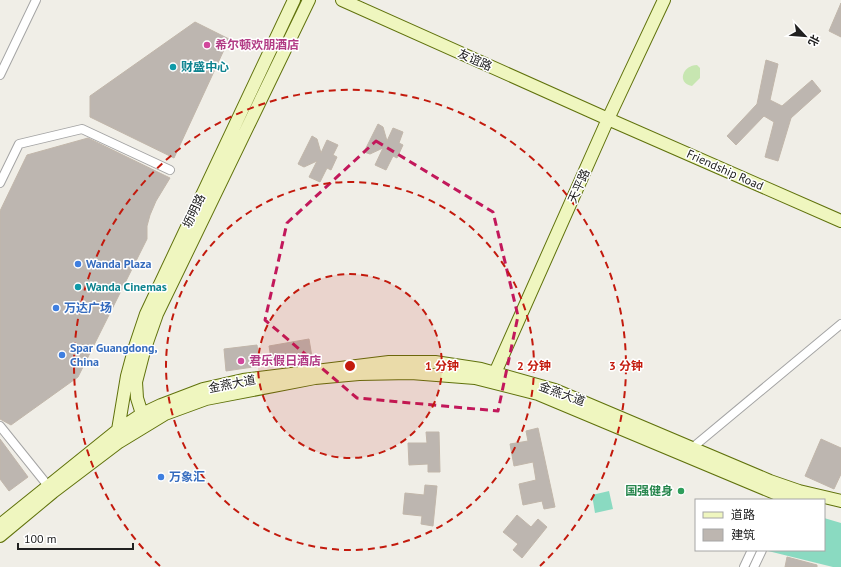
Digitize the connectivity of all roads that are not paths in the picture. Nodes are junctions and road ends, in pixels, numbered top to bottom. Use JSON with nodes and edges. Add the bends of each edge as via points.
{"nodes":[{"id":1,"x":36,"y":0,"type":"edge"},
{"id":2,"x":294,"y":0,"type":"edge"},
{"id":3,"x":309,"y":0,"type":"edge"},
{"id":4,"x":342,"y":0,"type":"edge"},
{"id":5,"x":664,"y":0,"type":"edge"},
{"id":6,"x":0,"y":75,"type":"edge"},
{"id":7,"x":608,"y":119,"type":"junction"},
{"id":8,"x":170,"y":170,"type":"dead end"},
{"id":9,"x":0,"y":183,"type":"edge"},
{"id":10,"x":841,"y":221,"type":"edge"},
{"id":11,"x":841,"y":324,"type":"edge"},
{"id":12,"x":495,"y":373,"type":"junction"},
{"id":13,"x":142,"y":414,"type":"junction"},
{"id":14,"x":0,"y":426,"type":"edge"},
{"id":15,"x":118,"y":430,"type":"junction"},
{"id":16,"x":692,"y":448,"type":"junction"},
{"id":17,"x":45,"y":482,"type":"dead end"},
{"id":18,"x":780,"y":497,"type":"edge"},
{"id":19,"x":796,"y":499,"type":"edge"},
{"id":20,"x":841,"y":501,"type":"edge"},
{"id":21,"x":825,"y":505,"type":"edge"},
{"id":22,"x":841,"y":509,"type":"edge"},
{"id":23,"x":0,"y":525,"type":"edge"},
{"id":24,"x":0,"y":536,"type":"edge"},
{"id":25,"x":752,"y":551,"type":"edge"},
{"id":26,"x":762,"y":551,"type":"edge"},
{"id":27,"x":744,"y":567,"type":"edge"},
{"id":28,"x":754,"y":567,"type":"edge"}],
"edges":[{"from":1,"to":6,"type":"street"},
{"from":2,"to":15,"type":"main road","name":"坜明路","via":[[146,314],[127,376]]},
{"from":3,"to":13,"type":"main road","name":"坜明路","via":[[157,314],[136,382]]},
{"from":4,"to":7,"type":"main road","name":"友谊路"},
{"from":5,"to":7,"type":"main road","name":"天平路"},
{"from":7,"to":10,"type":"main road","name":"Friendship Road"},
{"from":7,"to":12,"type":"main road","name":"天平路"},
{"from":8,"to":9,"type":"street","via":[[82,129],[19,144]]},
{"from":11,"to":16,"type":"street"},
{"from":12,"to":13,"type":"main road","name":"金燕大道","via":[[435,362],[360,365],[243,380],[203,389]]},
{"from":12,"to":16,"type":"main road","name":"金燕大道","via":[[555,390]]},
{"from":13,"to":15,"type":"main road","name":"金燕大道"},
{"from":14,"to":17,"type":"street"},
{"from":15,"to":23,"type":"main road","name":"金燕大道"},
{"from":16,"to":20,"type":"main road","name":"金燕大道","via":[[770,481]]},
{"from":18,"to":19,"type":"main road","name":"金燕大道"},
{"from":18,"to":24,"type":"main road","name":"金燕大道","via":[[538,394],[475,378],[411,373],[359,374],[315,378],[206,399],[165,414],[119,442]]},
{"from":21,"to":22,"type":"main road"},
{"from":25,"to":27,"type":"street"},
{"from":26,"to":28,"type":"street"}]}
